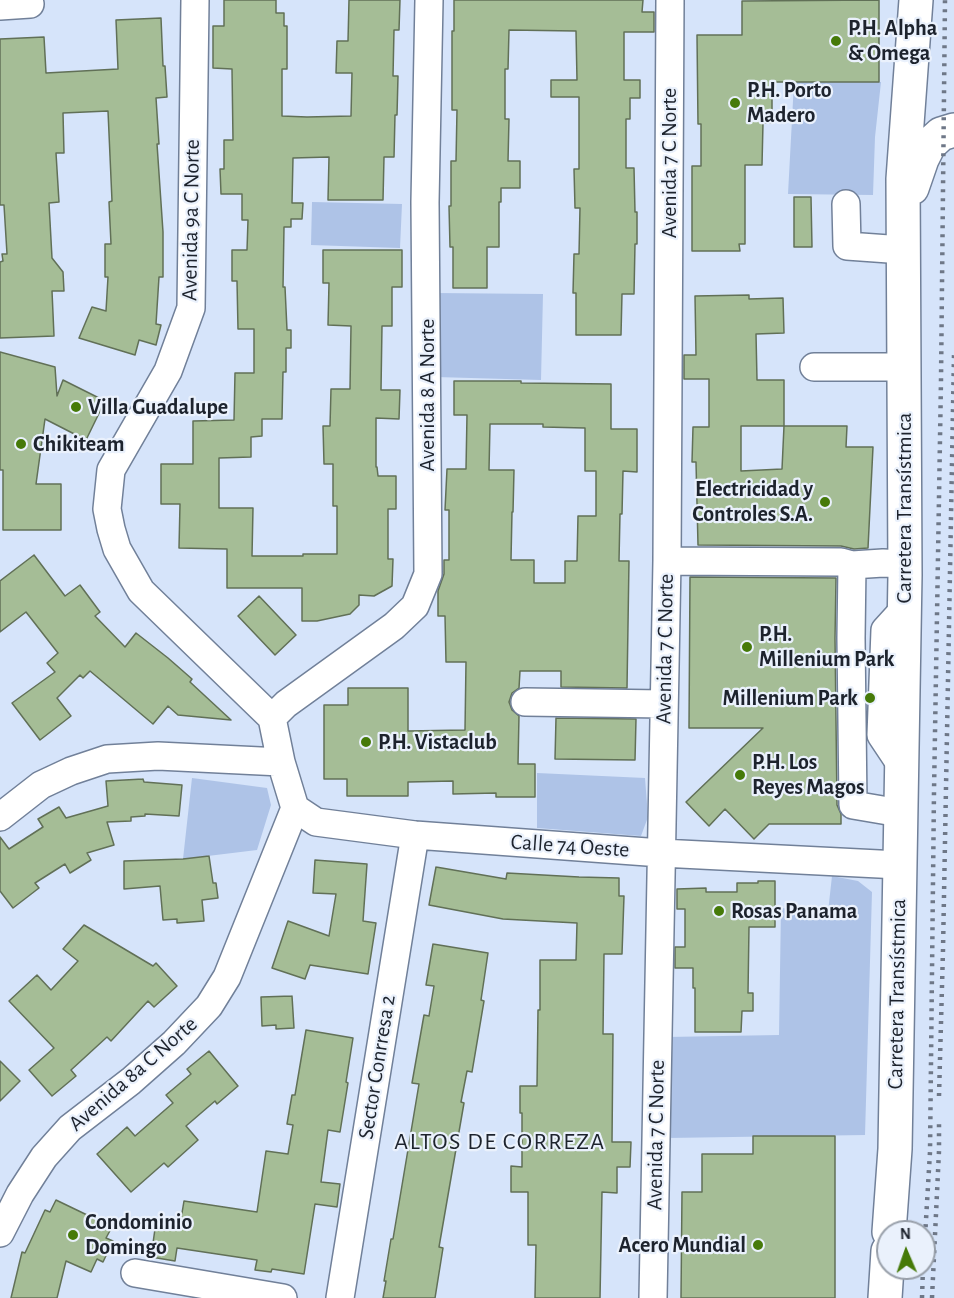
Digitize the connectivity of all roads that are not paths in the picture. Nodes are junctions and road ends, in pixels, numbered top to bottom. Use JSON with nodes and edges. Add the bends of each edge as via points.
{"nodes":[{"id":1,"x":195,"y":0,"type":"edge"},
{"id":2,"x":429,"y":0,"type":"edge"},
{"id":3,"x":670,"y":0,"type":"edge"},
{"id":4,"x":916,"y":0,"type":"edge"},
{"id":5,"x":30,"y":4,"type":"dead end"},
{"id":6,"x":0,"y":6,"type":"edge"},
{"id":7,"x":954,"y":130,"type":"edge"},
{"id":8,"x":846,"y":204,"type":"dead end"},
{"id":9,"x":903,"y":234,"type":"junction"},
{"id":10,"x":814,"y":367,"type":"dead end"},
{"id":11,"x":904,"y":367,"type":"junction"},
{"id":12,"x":667,"y":561,"type":"junction"},
{"id":13,"x":852,"y":564,"type":"junction"},
{"id":14,"x":905,"y":564,"type":"junction"},
{"id":15,"x":525,"y":702,"type":"dead end"},
{"id":16,"x":664,"y":704,"type":"junction"},
{"id":17,"x":272,"y":718,"type":"junction"},
{"id":18,"x":281,"y":762,"type":"junction"},
{"id":19,"x":295,"y":808,"type":"junction"},
{"id":20,"x":900,"y":813,"type":"junction"},
{"id":21,"x":0,"y":818,"type":"edge"},
{"id":22,"x":415,"y":835,"type":"junction"},
{"id":23,"x":661,"y":853,"type":"junction"},
{"id":24,"x":899,"y":865,"type":"junction"},
{"id":25,"x":890,"y":1220,"type":"edge"},
{"id":26,"x":0,"y":1233,"type":"edge"},
{"id":27,"x":135,"y":1273,"type":"dead end"},
{"id":28,"x":886,"y":1280,"type":"edge"},
{"id":29,"x":283,"y":1298,"type":"edge"},
{"id":30,"x":340,"y":1298,"type":"edge"},
{"id":31,"x":653,"y":1298,"type":"edge"},
{"id":32,"x":885,"y":1298,"type":"edge"}],
"edges":[{"from":1,"to":17,"type":"street","name":"Avenida 9a C Norte","via":[[191,308],[168,371],[111,470],[107,508],[117,549],[141,591]]},
{"from":2,"to":17,"type":"street","name":"Avenida 8 A Norte","via":[[425,202],[428,574],[416,606]]},
{"from":3,"to":12,"type":"street","name":"Avenida 7 C Norte"},
{"from":4,"to":9,"type":"main road","name":"Carretera Transístmica","via":[[904,152]]},
{"from":5,"to":6,"type":"street"},
{"from":7,"to":9,"type":"main road","via":[[941,134],[926,150]]},
{"from":8,"to":9,"type":"street","via":[[847,246]]},
{"from":9,"to":11,"type":"main road","name":"Carretera Transístmica"},
{"from":10,"to":11,"type":"street"},
{"from":11,"to":14,"type":"main road","name":"Carretera Transístmica"},
{"from":12,"to":13,"type":"street"},
{"from":12,"to":16,"type":"street","name":"Avenida 7 C Norte"},
{"from":13,"to":14,"type":"street"},
{"from":13,"to":20,"type":"street","via":[[853,805]]},
{"from":14,"to":20,"type":"main road","name":"Carretera Transístmica"},
{"from":15,"to":16,"type":"street"},
{"from":16,"to":23,"type":"street","name":"Avenida 7 C Norte"},
{"from":17,"to":18,"type":"street"},
{"from":18,"to":19,"type":"street"},
{"from":18,"to":21,"type":"street","via":[[158,756],[106,759],[42,785]]},
{"from":19,"to":22,"type":"street","name":"Calle 74 Oeste","via":[[315,822]]},
{"from":19,"to":26,"type":"street","name":"Avenida 8a C Norte","via":[[227,977],[209,1006],[140,1073],[70,1128],[44,1157]]},
{"from":20,"to":24,"type":"main road","name":"Carretera Transístmica"},
{"from":22,"to":23,"type":"street","name":"Calle 74 Oeste"},
{"from":22,"to":30,"type":"street","name":"Sector Conrresa 2"},
{"from":23,"to":24,"type":"street","name":"Calle 74 Oeste"},
{"from":23,"to":31,"type":"street","name":"Avenida 7 C Norte"},
{"from":24,"to":25,"type":"main road","name":"Carretera Transístmica","via":[[895,1149]]},
{"from":27,"to":29,"type":"street"},
{"from":28,"to":32,"type":"main road"}]}
